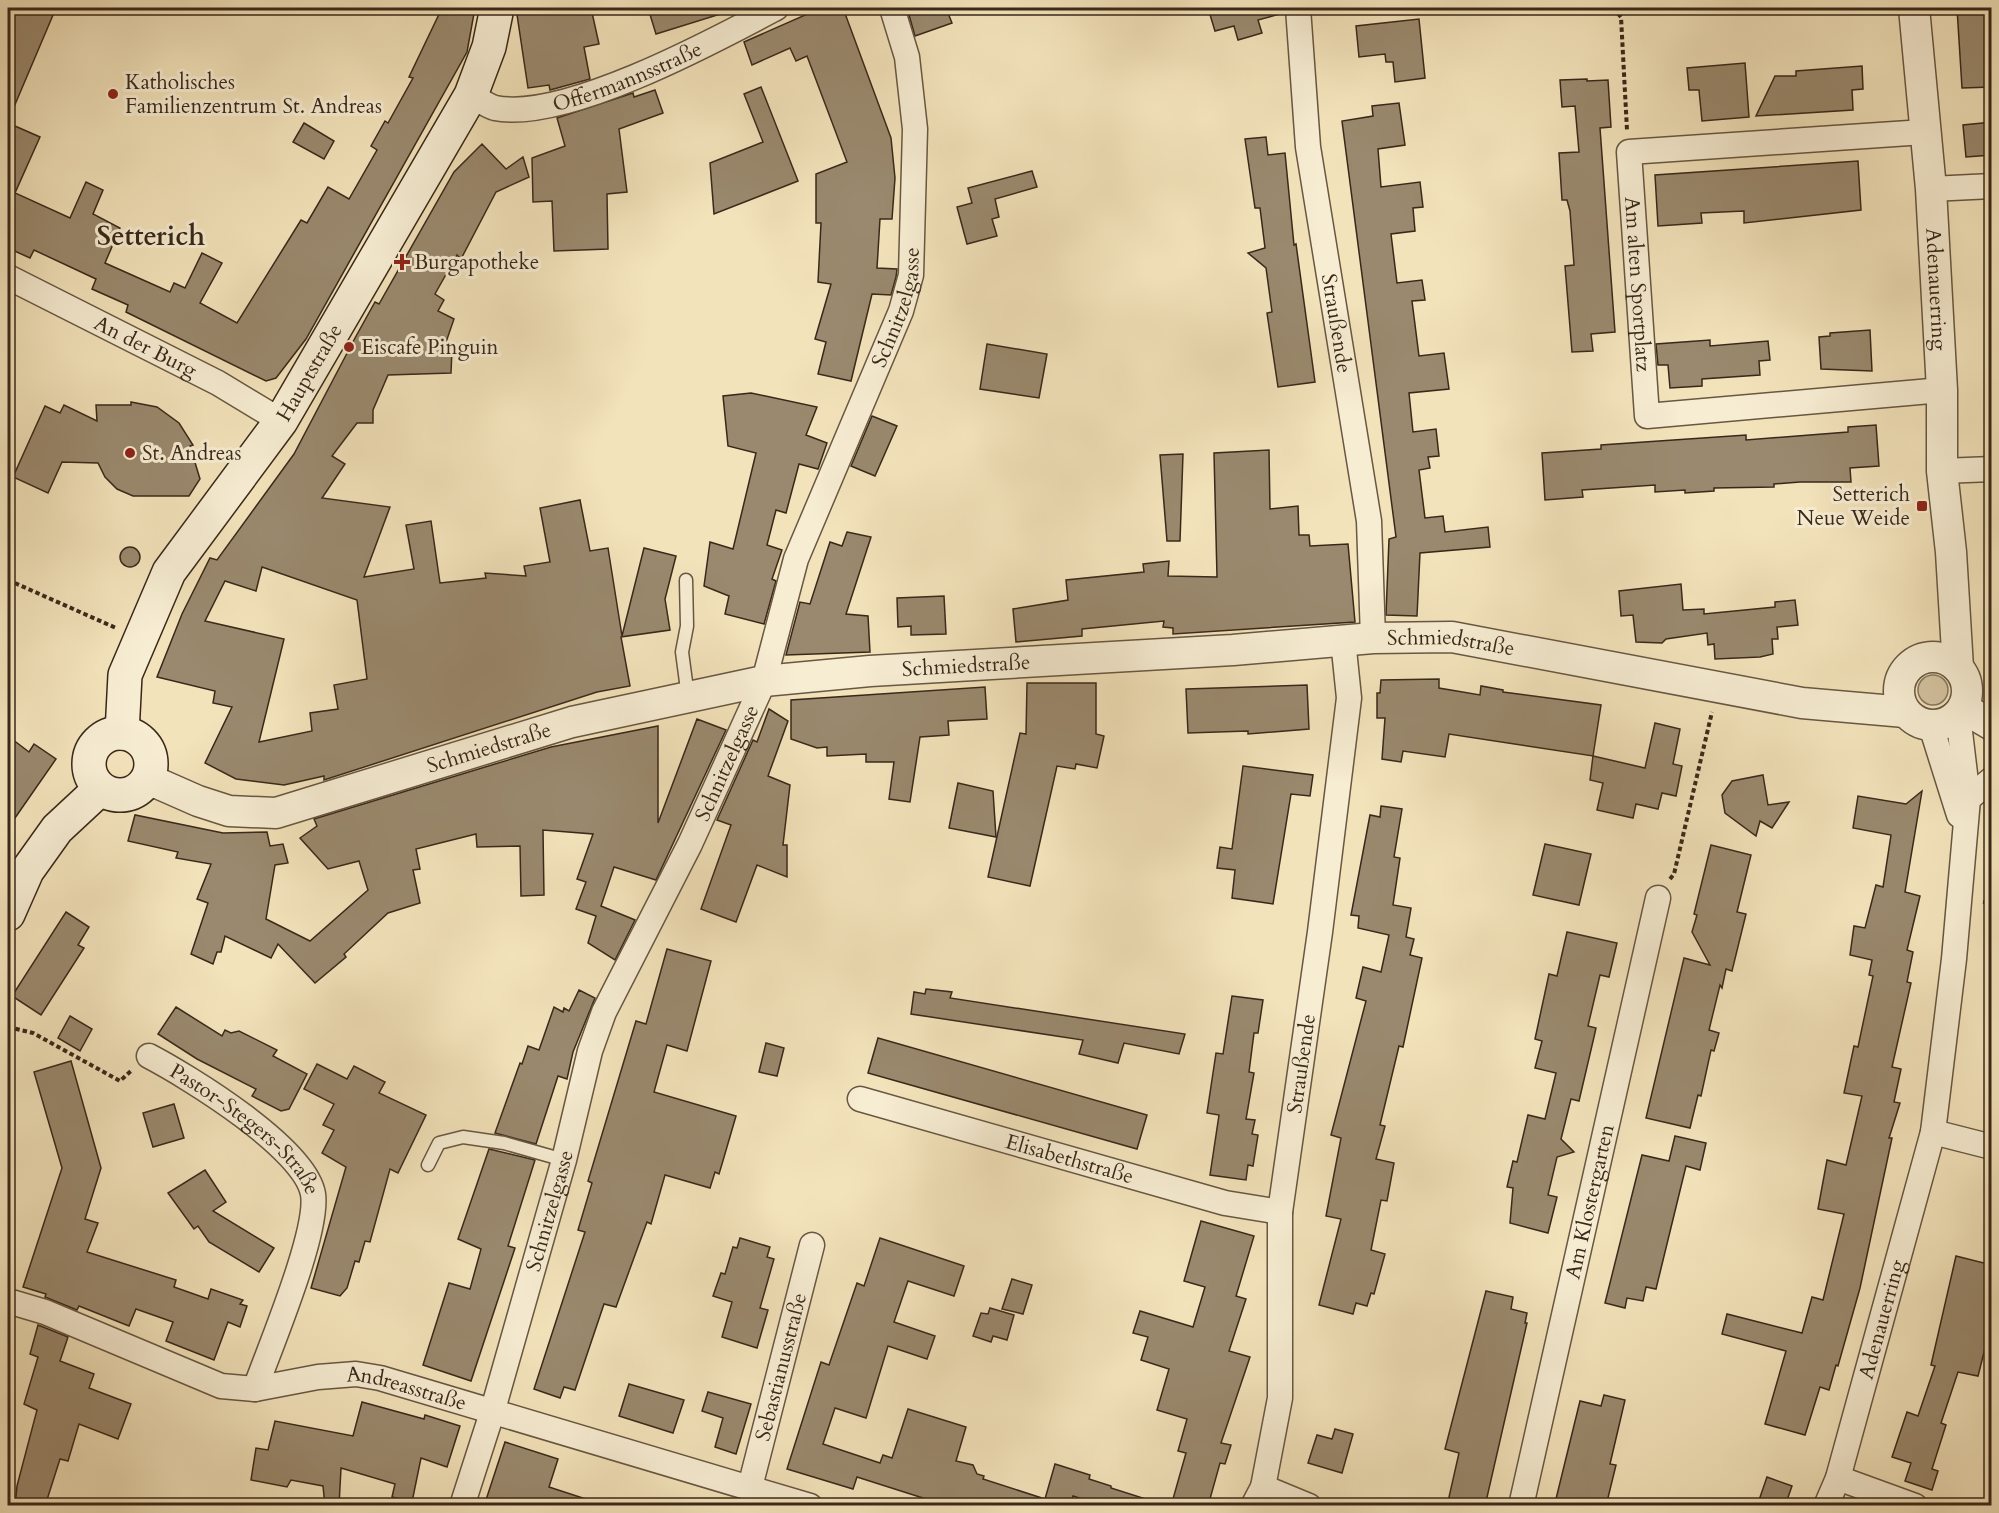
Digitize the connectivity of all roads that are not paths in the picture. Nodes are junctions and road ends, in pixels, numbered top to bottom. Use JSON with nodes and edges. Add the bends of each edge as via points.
{"nodes":[{"id":1,"x":497,"y":8,"type":"edge"},
{"id":2,"x":776,"y":8,"type":"edge"},
{"id":3,"x":892,"y":8,"type":"edge"},
{"id":4,"x":1298,"y":8,"type":"edge"},
{"id":5,"x":1914,"y":8,"type":"edge"},
{"id":6,"x":471,"y":95,"type":"junction"},
{"id":7,"x":1924,"y":132,"type":"junction"},
{"id":8,"x":1992,"y":186,"type":"edge"},
{"id":9,"x":1931,"y":189,"type":"junction"},
{"id":10,"x":8,"y":277,"type":"edge"},
{"id":11,"x":1942,"y":390,"type":"junction"},
{"id":12,"x":280,"y":421,"type":"junction"},
{"id":13,"x":1992,"y":469,"type":"edge"},
{"id":14,"x":1942,"y":471,"type":"junction"},
{"id":15,"x":686,"y":580,"type":"dead end"},
{"id":16,"x":1373,"y":638,"type":"junction"},
{"id":17,"x":1343,"y":640,"type":"junction"},
{"id":18,"x":1949,"y":663,"type":"junction"},
{"id":19,"x":764,"y":681,"type":"junction"},
{"id":20,"x":688,"y":697,"type":"junction"},
{"id":21,"x":1902,"y":698,"type":"junction"},
{"id":22,"x":1951,"y":716,"type":"junction"},
{"id":23,"x":1992,"y":725,"type":"edge"},
{"id":24,"x":122,"y":733,"type":"junction"},
{"id":25,"x":148,"y":779,"type":"junction"},
{"id":26,"x":1992,"y":779,"type":"edge"},
{"id":27,"x":100,"y":789,"type":"junction"},
{"id":28,"x":1968,"y":799,"type":"junction"},
{"id":29,"x":1964,"y":832,"type":"junction"},
{"id":30,"x":1658,"y":898,"type":"road end"},
{"id":31,"x":8,"y":914,"type":"edge"},
{"id":32,"x":149,"y":1056,"type":"road end"},
{"id":33,"x":860,"y":1099,"type":"dead end"},
{"id":34,"x":1933,"y":1132,"type":"junction"},
{"id":35,"x":1992,"y":1147,"type":"edge"},
{"id":36,"x":564,"y":1160,"type":"junction"},
{"id":37,"x":428,"y":1165,"type":"dead end"},
{"id":38,"x":1280,"y":1212,"type":"junction"},
{"id":39,"x":812,"y":1245,"type":"dead end"},
{"id":40,"x":8,"y":1301,"type":"edge"},
{"id":41,"x":255,"y":1389,"type":"junction"},
{"id":42,"x":492,"y":1413,"type":"junction"},
{"id":43,"x":1838,"y":1478,"type":"junction"},
{"id":44,"x":750,"y":1487,"type":"junction"},
{"id":45,"x":1258,"y":1496,"type":"edge"},
{"id":46,"x":462,"y":1506,"type":"edge"},
{"id":47,"x":810,"y":1506,"type":"edge"},
{"id":48,"x":1309,"y":1506,"type":"edge"},
{"id":49,"x":1521,"y":1506,"type":"edge"},
{"id":50,"x":1826,"y":1506,"type":"edge"},
{"id":51,"x":1915,"y":1506,"type":"edge"}],
"edges":[{"from":1,"to":6,"type":"main road","name":"Hauptstraße","via":[[489,47]]},
{"from":2,"to":6,"type":"street","name":"Offermannsstraße","via":[[703,47],[585,96],[522,109],[493,108]]},
{"from":3,"to":19,"type":"street","name":"Schnitzelgasse","via":[[907,57],[915,129],[911,275],[901,311],[796,559]]},
{"from":4,"to":16,"type":"street","name":"Straußende","via":[[1308,147],[1369,521]]},
{"from":5,"to":7,"type":"street","name":"Adenauerring"},
{"from":6,"to":12,"type":"main road","name":"Hauptstraße"},
{"from":7,"to":9,"type":"street","name":"Adenauerring"},
{"from":7,"to":11,"type":"street","name":"Am alten Sportplatz","via":[[1629,152],[1647,416]]},
{"from":8,"to":9,"type":"street"},
{"from":9,"to":11,"type":"street","name":"Adenauerring"},
{"from":10,"to":12,"type":"street","name":"An der Burg","via":[[218,383]]},
{"from":11,"to":14,"type":"street","name":"Adenauerring"},
{"from":12,"to":24,"type":"main road","name":"Hauptstraße","via":[[169,572],[125,675]]},
{"from":13,"to":14,"type":"street"},
{"from":14,"to":18,"type":"street","name":"Adenauerring","via":[[1952,570]]},
{"from":15,"to":20,"type":"lane","via":[[687,626],[682,652]]},
{"from":16,"to":17,"type":"street","name":"Schmiedstraße"},
{"from":16,"to":21,"type":"street","name":"Schmiedstraße","via":[[1452,637],[1802,703]]},
{"from":17,"to":19,"type":"street","name":"Schmiedstraße"},
{"from":17,"to":38,"type":"street","name":"Straußende","via":[[1349,698]]},
{"from":18,"to":21,"type":"street","via":[[1919,660],[1903,674]]},
{"from":18,"to":22,"type":"street","via":[[1968,687]]},
{"from":19,"to":20,"type":"street","name":"Schmiedstraße"},
{"from":19,"to":36,"type":"street","name":"Schnitzelgasse","via":[[690,844],[604,1012],[590,1051]]},
{"from":20,"to":25,"type":"street","name":"Schmiedstraße","via":[[572,722],[276,813],[229,811]]},
{"from":21,"to":22,"type":"street","via":[[1912,719]]},
{"from":22,"to":23,"type":"street"},
{"from":22,"to":28,"type":"street","name":"Adenauerring"},
{"from":22,"to":29,"type":"street","name":"Adenauerring"},
{"from":24,"to":25,"type":"main road","via":[[132,735],[148,750]]},
{"from":24,"to":27,"type":"main road","via":[[103,738],[90,753],[89,772]]},
{"from":25,"to":27,"type":"main road","via":[[130,794],[120,796]]},
{"from":26,"to":28,"type":"street"},
{"from":27,"to":31,"type":"main road","via":[[57,829],[27,872]]},
{"from":28,"to":29,"type":"street","name":"Adenauerring"},
{"from":29,"to":34,"type":"street","name":"Adenauerring","via":[[1954,958]]},
{"from":30,"to":49,"type":"street","name":"Am Klostergarten"},
{"from":32,"to":41,"type":"street","name":"Pastor-Stegers-Straße","via":[[189,1077],[257,1127],[299,1165],[313,1193],[309,1233]]},
{"from":33,"to":38,"type":"street","name":"Elisabethstraße","via":[[1225,1203]]},
{"from":34,"to":35,"type":"street"},
{"from":34,"to":43,"type":"street","name":"Adenauerring"},
{"from":36,"to":37,"type":"lane","via":[[504,1143],[463,1137],[439,1143]]},
{"from":36,"to":42,"type":"street","name":"Schnitzelgasse"},
{"from":38,"to":45,"type":"street","name":"Straußende","via":[[1280,1398]]},
{"from":39,"to":44,"type":"street","name":"Sebastianusstraße"},
{"from":40,"to":41,"type":"street","name":"Andreasstraße","via":[[45,1312],[221,1386]]},
{"from":41,"to":42,"type":"street","name":"Andreasstraße","via":[[356,1374]]},
{"from":42,"to":44,"type":"street","name":"Andreasstraße"},
{"from":42,"to":46,"type":"street","name":"Schnitzelgasse"},
{"from":43,"to":50,"type":"street","name":"Adenauerring"},
{"from":43,"to":51,"type":"street"},
{"from":44,"to":47,"type":"street","name":"Andreasstraße"},
{"from":45,"to":48,"type":"street"}]}
